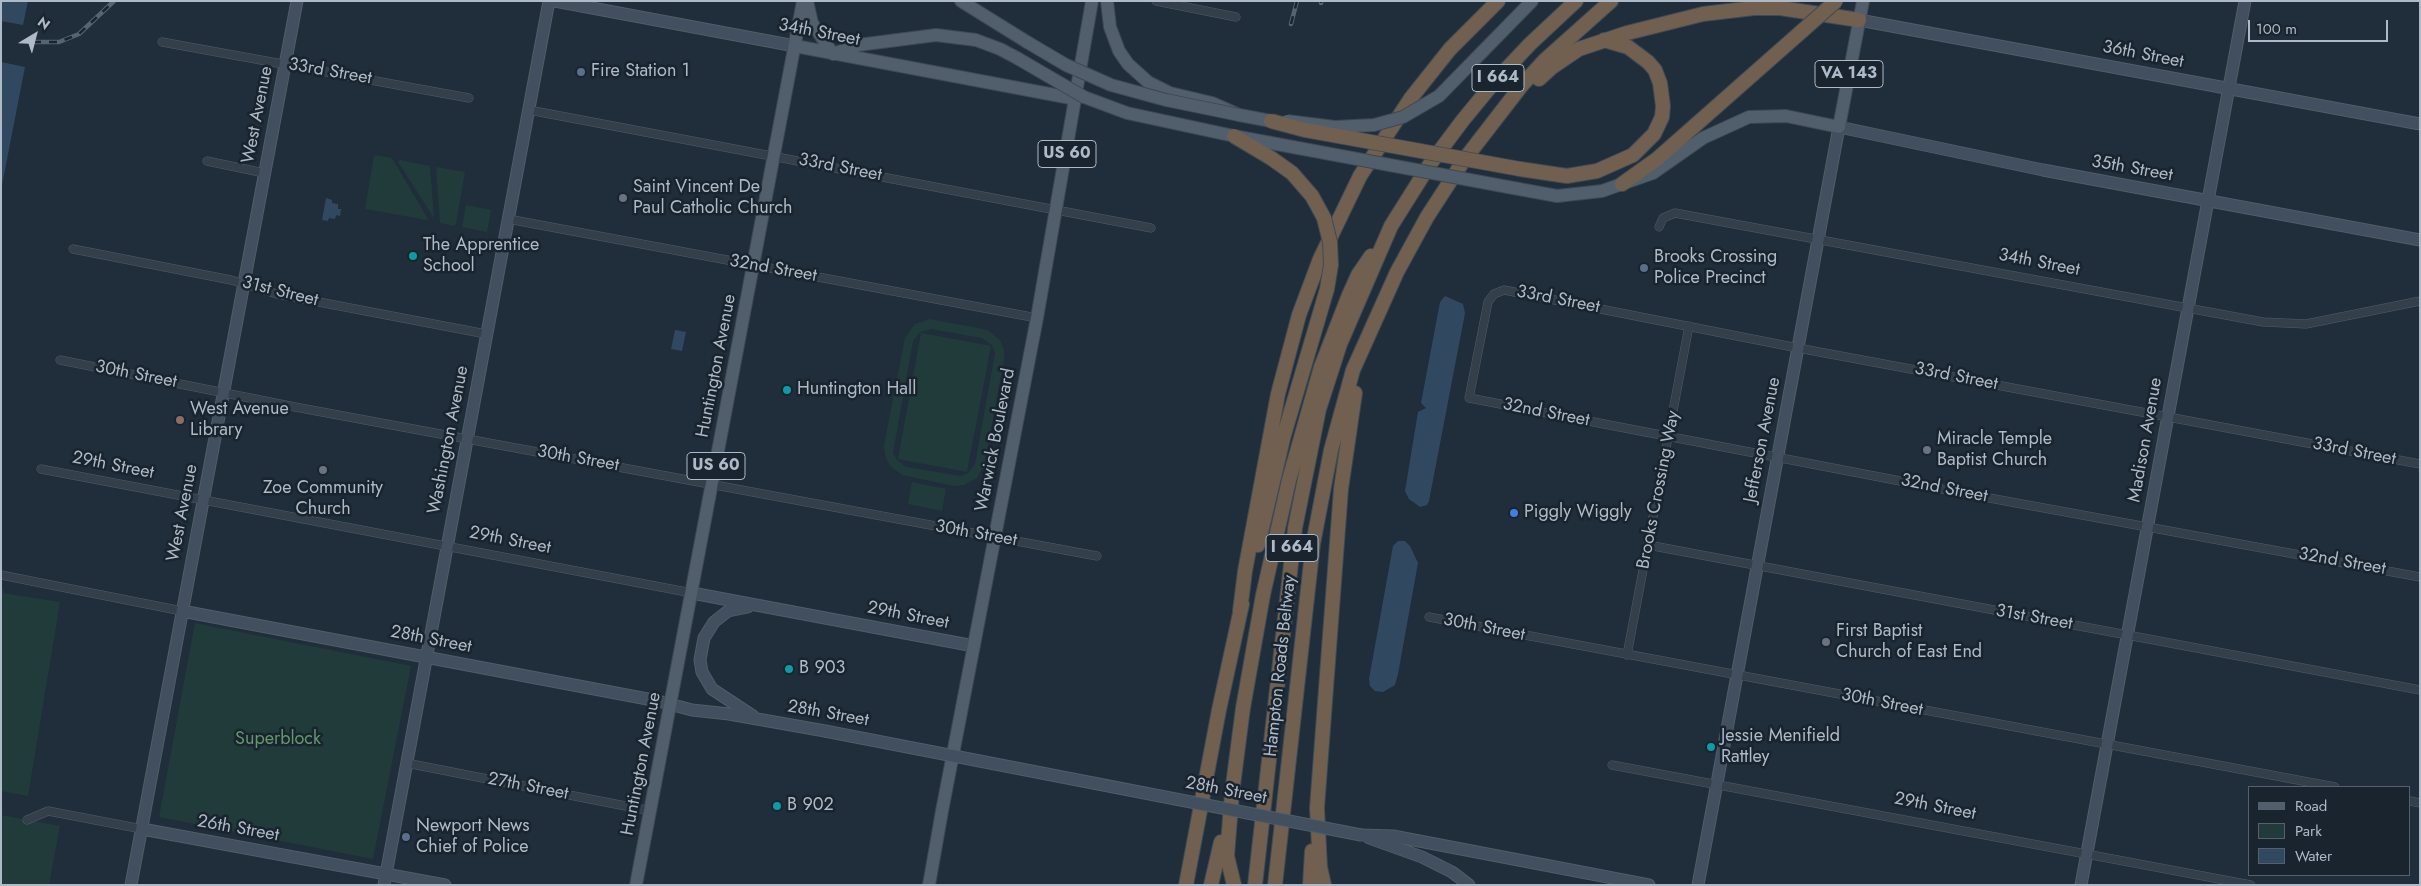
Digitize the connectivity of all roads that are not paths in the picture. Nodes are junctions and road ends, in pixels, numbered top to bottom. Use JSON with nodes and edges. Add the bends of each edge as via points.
{"nodes":[{"id":1,"x":297,"y":1,"type":"edge"},
{"id":2,"x":549,"y":1,"type":"edge"},
{"id":3,"x":555,"y":1,"type":"edge"},
{"id":4,"x":803,"y":1,"type":"edge"},
{"id":5,"x":807,"y":1,"type":"edge"},
{"id":6,"x":961,"y":1,"type":"edge"},
{"id":7,"x":1092,"y":1,"type":"edge"},
{"id":8,"x":1107,"y":1,"type":"edge"},
{"id":9,"x":1156,"y":1,"type":"edge"},
{"id":10,"x":1498,"y":1,"type":"edge"},
{"id":11,"x":1532,"y":1,"type":"edge"},
{"id":12,"x":1576,"y":1,"type":"edge"},
{"id":13,"x":1611,"y":1,"type":"edge"},
{"id":14,"x":1836,"y":1,"type":"edge"},
{"id":15,"x":1863,"y":1,"type":"edge"},
{"id":16,"x":2245,"y":1,"type":"edge"},
{"id":17,"x":1236,"y":17,"type":"dead end"},
{"id":18,"x":1859,"y":20,"type":"junction"},
{"id":19,"x":1603,"y":40,"type":"junction"},
{"id":20,"x":162,"y":42,"type":"dead end"},
{"id":21,"x":795,"y":46,"type":"junction"},
{"id":22,"x":832,"y":54,"type":"junction"},
{"id":23,"x":286,"y":64,"type":"junction"},
{"id":24,"x":2229,"y":88,"type":"junction"},
{"id":25,"x":469,"y":98,"type":"dead end"},
{"id":26,"x":1076,"y":99,"type":"junction"},
{"id":27,"x":528,"y":110,"type":"junction"},
{"id":28,"x":1239,"y":115,"type":"junction"},
{"id":29,"x":1494,"y":119,"type":"junction"},
{"id":30,"x":1271,"y":121,"type":"junction"},
{"id":31,"x":2420,"y":124,"type":"edge"},
{"id":32,"x":1839,"y":127,"type":"junction"},
{"id":33,"x":1234,"y":136,"type":"junction"},
{"id":34,"x":773,"y":156,"type":"junction"},
{"id":35,"x":207,"y":161,"type":"dead end"},
{"id":36,"x":264,"y":173,"type":"junction"},
{"id":37,"x":1622,"y":184,"type":"junction"},
{"id":38,"x":2208,"y":200,"type":"junction"},
{"id":39,"x":1057,"y":209,"type":"junction"},
{"id":40,"x":508,"y":219,"type":"junction"},
{"id":41,"x":1391,"y":226,"type":"junction"},
{"id":42,"x":1659,"y":227,"type":"dead end"},
{"id":43,"x":1151,"y":228,"type":"dead end"},
{"id":44,"x":1818,"y":239,"type":"junction"},
{"id":45,"x":2420,"y":240,"type":"edge"},
{"id":46,"x":73,"y":249,"type":"dead end"},
{"id":47,"x":754,"y":266,"type":"junction"},
{"id":48,"x":244,"y":283,"type":"junction"},
{"id":49,"x":2420,"y":301,"type":"edge"},
{"id":50,"x":2188,"y":308,"type":"junction"},
{"id":51,"x":1037,"y":318,"type":"junction"},
{"id":52,"x":1689,"y":326,"type":"junction"},
{"id":53,"x":486,"y":334,"type":"junction"},
{"id":54,"x":1368,"y":337,"type":"junction"},
{"id":55,"x":1798,"y":348,"type":"junction"},
{"id":56,"x":60,"y":360,"type":"dead end"},
{"id":57,"x":224,"y":392,"type":"junction"},
{"id":58,"x":1469,"y":398,"type":"joint"},
{"id":59,"x":2168,"y":417,"type":"junction"},
{"id":60,"x":1669,"y":436,"type":"junction"},
{"id":61,"x":467,"y":438,"type":"junction"},
{"id":62,"x":1777,"y":457,"type":"junction"},
{"id":63,"x":2420,"y":464,"type":"edge"},
{"id":64,"x":41,"y":470,"type":"dead end"},
{"id":65,"x":712,"y":484,"type":"junction"},
{"id":66,"x":203,"y":502,"type":"junction"},
{"id":67,"x":2148,"y":526,"type":"junction"},
{"id":68,"x":995,"y":537,"type":"junction"},
{"id":69,"x":1648,"y":546,"type":"junction"},
{"id":70,"x":447,"y":547,"type":"junction"},
{"id":71,"x":1097,"y":556,"type":"dead end"},
{"id":72,"x":1757,"y":566,"type":"junction"},
{"id":73,"x":1,"y":575,"type":"edge"},
{"id":74,"x":2420,"y":577,"type":"edge"},
{"id":75,"x":692,"y":593,"type":"junction"},
{"id":76,"x":764,"y":606,"type":"junction"},
{"id":77,"x":182,"y":611,"type":"junction"},
{"id":78,"x":1240,"y":611,"type":"junction"},
{"id":79,"x":1429,"y":617,"type":"dead end"},
{"id":80,"x":2127,"y":635,"type":"junction"},
{"id":81,"x":974,"y":646,"type":"junction"},
{"id":82,"x":1627,"y":655,"type":"junction"},
{"id":83,"x":426,"y":657,"type":"junction"},
{"id":84,"x":1737,"y":676,"type":"junction"},
{"id":85,"x":2420,"y":690,"type":"edge"},
{"id":86,"x":672,"y":704,"type":"junction"},
{"id":87,"x":757,"y":719,"type":"junction"},
{"id":88,"x":2107,"y":744,"type":"junction"},
{"id":89,"x":406,"y":763,"type":"junction"},
{"id":90,"x":1612,"y":766,"type":"dead end"},
{"id":91,"x":1716,"y":785,"type":"junction"},
{"id":92,"x":2330,"y":786,"type":"edge"},
{"id":93,"x":1232,"y":792,"type":"junction"},
{"id":94,"x":1318,"y":808,"type":"junction"},
{"id":95,"x":651,"y":811,"type":"junction"},
{"id":96,"x":27,"y":820,"type":"dead end"},
{"id":97,"x":142,"y":829,"type":"junction"},
{"id":98,"x":1361,"y":835,"type":"junction"},
{"id":99,"x":2086,"y":854,"type":"junction"},
{"id":100,"x":385,"y":879,"type":"edge"},
{"id":101,"x":1233,"y":883,"type":"edge"},
{"id":102,"x":1211,"y":884,"type":"edge"},
{"id":103,"x":131,"y":885,"type":"edge"},
{"id":104,"x":445,"y":885,"type":"edge"},
{"id":105,"x":636,"y":885,"type":"edge"},
{"id":106,"x":929,"y":885,"type":"edge"},
{"id":107,"x":1186,"y":885,"type":"edge"},
{"id":108,"x":1255,"y":885,"type":"edge"},
{"id":109,"x":1275,"y":885,"type":"edge"},
{"id":110,"x":1310,"y":885,"type":"edge"},
{"id":111,"x":1324,"y":885,"type":"edge"},
{"id":112,"x":1469,"y":885,"type":"edge"},
{"id":113,"x":1649,"y":885,"type":"edge"},
{"id":114,"x":1698,"y":885,"type":"edge"},
{"id":115,"x":2081,"y":885,"type":"edge"},
{"id":116,"x":2251,"y":885,"type":"edge"}],
"edges":[{"from":1,"to":23,"type":"street","name":"West Avenue"},
{"from":2,"to":27,"type":"street","name":"Washington Avenue"},
{"from":3,"to":21,"type":"street","name":"34th Street"},
{"from":4,"to":21,"type":"main road","name":"Huntington Avenue","number":"US 60"},
{"from":5,"to":22,"type":"main road","via":[[812,23]]},
{"from":6,"to":28,"type":"main road","bridge":true,"via":[[1066,66],[1111,85]]},
{"from":7,"to":26,"type":"main road","name":"Warwick Boulevard","number":"US 60"},
{"from":8,"to":28,"type":"main road","bridge":true,"via":[[1113,38],[1123,58],[1137,73],[1164,90],[1212,102]]},
{"from":9,"to":17,"type":"street"},
{"from":10,"to":78,"type":"highway","via":[[1450,49],[1411,98],[1360,176],[1320,259],[1299,314],[1278,394],[1244,571]]},
{"from":11,"to":30,"type":"main road","bridge":true,"via":[[1439,96],[1403,117],[1374,125],[1335,127]]},
{"from":12,"to":41,"type":"highway","name":"Hampton Roads Beltway","number":"I 664","via":[[1530,44],[1474,106],[1430,164]]},
{"from":13,"to":29,"type":"highway","name":"Hampton Roads Beltway","number":"I 664","via":[[1545,60]]},
{"from":14,"to":37,"type":"highway","bridge":true,"via":[[1656,159]]},
{"from":15,"to":18,"type":"main road","name":"Jefferson Avenue","number":"VA 143"},
{"from":16,"to":24,"type":"street","name":"Madison Avenue"},
{"from":18,"to":19,"type":"highway","via":[[1780,8],[1725,10]]},
{"from":18,"to":24,"type":"street","name":"36th Street"},
{"from":18,"to":32,"type":"main road","name":"Jefferson Avenue","number":"VA 143"},
{"from":19,"to":29,"type":"highway","via":[[1566,57]]},
{"from":19,"to":30,"type":"highway","bridge":true,"via":[[1628,47],[1648,62],[1660,83],[1663,106],[1654,134],[1633,155],[1597,171],[1560,175],[1520,169]]},
{"from":20,"to":23,"type":"street","name":"33rd Street"},
{"from":21,"to":22,"type":"main road","name":"34th Street"},
{"from":21,"to":34,"type":"main road","name":"Huntington Avenue","number":"US 60"},
{"from":22,"to":26,"type":"main road","name":"34th Street"},
{"from":22,"to":33,"type":"main road","bridge":true,"via":[[858,45],[936,35],[976,40],[1110,107]]},
{"from":23,"to":25,"type":"street","name":"33rd Street"},
{"from":23,"to":36,"type":"street","name":"West Avenue"},
{"from":24,"to":31,"type":"street","name":"36th Street"},
{"from":24,"to":38,"type":"street","name":"Madison Avenue"},
{"from":26,"to":39,"type":"main road","name":"Warwick Boulevard","number":"US 60"},
{"from":27,"to":34,"type":"street","name":"33rd Street"},
{"from":27,"to":40,"type":"street","name":"Washington Avenue"},
{"from":28,"to":30,"type":"main road"},
{"from":29,"to":54,"type":"highway","name":"Hampton Roads Beltway","number":"I 664","via":[[1427,217],[1396,272]]},
{"from":32,"to":37,"type":"main road","via":[[1786,116],[1750,117],[1703,138],[1653,172]]},
{"from":32,"to":38,"type":"street","name":"35th Street","via":[[2033,168]]},
{"from":32,"to":44,"type":"street","name":"Jefferson Avenue","number":"VA 143"},
{"from":33,"to":37,"type":"main road","bridge":true,"via":[[1557,196],[1602,191]]},
{"from":33,"to":78,"type":"highway","bridge":true,"via":[[1292,173],[1312,196],[1324,218],[1332,265]]},
{"from":34,"to":39,"type":"street","name":"33rd Street"},
{"from":34,"to":47,"type":"main road","name":"Huntington Avenue","number":"US 60"},
{"from":35,"to":36,"type":"street"},
{"from":36,"to":48,"type":"street","name":"West Avenue"},
{"from":38,"to":45,"type":"street","name":"35th Street"},
{"from":38,"to":50,"type":"street","name":"Madison Avenue"},
{"from":39,"to":43,"type":"street","name":"33rd Street"},
{"from":39,"to":51,"type":"main road","name":"Warwick Boulevard","number":"US 60"},
{"from":40,"to":47,"type":"street","name":"32nd Street"},
{"from":40,"to":53,"type":"street","name":"Washington Avenue"},
{"from":41,"to":93,"type":"highway","via":[[1358,275],[1349,295],[1321,367],[1303,431],[1263,595],[1242,708]]},
{"from":41,"to":108,"type":"highway","name":"Hampton Roads Beltway","number":"I 664","via":[[1340,344],[1319,409],[1307,462],[1288,586]]},
{"from":42,"to":44,"type":"street","name":"34th Street","via":[[1663,218],[1675,213]]},
{"from":44,"to":50,"type":"street","name":"34th Street"},
{"from":44,"to":55,"type":"street","name":"Jefferson Avenue","number":"VA 143"},
{"from":46,"to":48,"type":"street","name":"31st Street"},
{"from":47,"to":51,"type":"street","name":"32nd Street"},
{"from":47,"to":65,"type":"main road","name":"Huntington Avenue","number":"US 60"},
{"from":48,"to":53,"type":"street","name":"31st Street","via":[[277,294]]},
{"from":48,"to":57,"type":"street","name":"West Avenue"},
{"from":49,"to":50,"type":"street","name":"34th Street","via":[[2306,324],[2263,322]]},
{"from":50,"to":59,"type":"street","name":"Madison Avenue"},
{"from":51,"to":68,"type":"main road","name":"Warwick Boulevard","number":"US 60"},
{"from":52,"to":55,"type":"street","name":"33rd Street"},
{"from":52,"to":58,"type":"street","name":"33rd Street","via":[[1504,290],[1494,294],[1488,302]]},
{"from":52,"to":60,"type":"street","name":"Brooks Crossing Way"},
{"from":53,"to":61,"type":"street","name":"Washington Avenue"},
{"from":54,"to":94,"type":"highway","via":[[1352,408],[1342,481]]},
{"from":54,"to":109,"type":"highway","name":"Hampton Roads Beltway","number":"I 664","via":[[1345,396],[1321,497]]},
{"from":55,"to":59,"type":"street","name":"33rd Street"},
{"from":55,"to":62,"type":"street","name":"Jefferson Avenue","number":"VA 143"},
{"from":56,"to":57,"type":"street","name":"30th Street"},
{"from":57,"to":61,"type":"street","name":"30th Street"},
{"from":57,"to":66,"type":"street","name":"West Avenue"},
{"from":58,"to":60,"type":"street","name":"32nd Street"},
{"from":59,"to":63,"type":"street","name":"33rd Street"},
{"from":59,"to":67,"type":"street","name":"Madison Avenue"},
{"from":60,"to":62,"type":"street","name":"32nd Street"},
{"from":60,"to":69,"type":"street","name":"Brooks Crossing Way"},
{"from":61,"to":65,"type":"street","name":"30th Street"},
{"from":61,"to":70,"type":"street","name":"Washington Avenue"},
{"from":62,"to":67,"type":"street","name":"32nd Street"},
{"from":62,"to":72,"type":"street","name":"Jefferson Avenue","number":"VA 143"},
{"from":64,"to":66,"type":"street","name":"29th Street"},
{"from":65,"to":68,"type":"street","name":"30th Street"},
{"from":65,"to":75,"type":"main road","name":"Huntington Avenue","number":"US 60"},
{"from":66,"to":70,"type":"street","name":"29th Street"},
{"from":66,"to":77,"type":"street","name":"West Avenue"},
{"from":67,"to":74,"type":"street","name":"32nd Street"},
{"from":67,"to":80,"type":"street","name":"Madison Avenue"},
{"from":68,"to":71,"type":"street","name":"30th Street"},
{"from":68,"to":81,"type":"main road","name":"Warwick Boulevard","number":"US 60"},
{"from":69,"to":72,"type":"street","name":"31st Street"},
{"from":69,"to":82,"type":"street","name":"Brooks Crossing Way"},
{"from":70,"to":75,"type":"street","name":"29th Street"},
{"from":70,"to":83,"type":"street","name":"Washington Avenue"},
{"from":72,"to":80,"type":"street","name":"31st Street"},
{"from":72,"to":84,"type":"street","name":"Jefferson Avenue","number":"VA 143"},
{"from":73,"to":77,"type":"street","name":"28th Street"},
{"from":75,"to":76,"type":"street","name":"29th Street"},
{"from":75,"to":86,"type":"main road","name":"Huntington Avenue","number":"US 60"},
{"from":76,"to":81,"type":"street","name":"29th Street"},
{"from":76,"to":87,"type":"street","via":[[740,608],[722,615],[708,630],[700,651],[702,672],[712,689]]},
{"from":77,"to":83,"type":"street","name":"28th Street"},
{"from":77,"to":97,"type":"street","name":"West Avenue"},
{"from":78,"to":107,"type":"highway"},
{"from":79,"to":82,"type":"street","name":"30th Street"},
{"from":80,"to":85,"type":"street","name":"31st Street"},
{"from":80,"to":88,"type":"street","name":"Madison Avenue"},
{"from":81,"to":106,"type":"main road","name":"Warwick Boulevard","number":"US 60"},
{"from":82,"to":84,"type":"street","name":"30th Street"},
{"from":83,"to":86,"type":"street","name":"28th Street"},
{"from":83,"to":89,"type":"street","name":"Washington Avenue"},
{"from":84,"to":88,"type":"street","name":"30th Street"},
{"from":84,"to":91,"type":"street","name":"Jefferson Avenue","number":"VA 143"},
{"from":86,"to":87,"type":"street","name":"28th Street"},
{"from":86,"to":95,"type":"main road","name":"Huntington Avenue","number":"US 60"},
{"from":87,"to":98,"type":"street","name":"28th Street","bridge":true},
{"from":88,"to":92,"type":"street","name":"30th Street"},
{"from":88,"to":99,"type":"street","name":"Madison Avenue"},
{"from":89,"to":95,"type":"street","name":"27th Street"},
{"from":89,"to":100,"type":"street","name":"Washington Avenue"},
{"from":90,"to":91,"type":"street","name":"29th Street"},
{"from":91,"to":99,"type":"street","name":"29th Street"},
{"from":91,"to":114,"type":"street","name":"Jefferson Avenue","number":"VA 143"},
{"from":93,"to":101,"type":"highway","via":[[1227,845]]},
{"from":93,"to":102,"type":"highway"},
{"from":94,"to":110,"type":"highway"},
{"from":94,"to":111,"type":"highway","via":[[1320,867]]},
{"from":95,"to":105,"type":"main road","name":"Huntington Avenue","number":"US 60"},
{"from":96,"to":97,"type":"street","name":"26th Street","via":[[48,811]]},
{"from":97,"to":100,"type":"street","name":"26th Street"},
{"from":97,"to":103,"type":"street","name":"West Avenue"},
{"from":98,"to":112,"type":"street","via":[[1422,857]]},
{"from":98,"to":113,"type":"street","name":"28th Street","via":[[1393,836]]},
{"from":99,"to":115,"type":"street","name":"Madison Avenue"},
{"from":99,"to":116,"type":"street","name":"29th Street"},
{"from":100,"to":104,"type":"street","name":"26th Street"}]}
